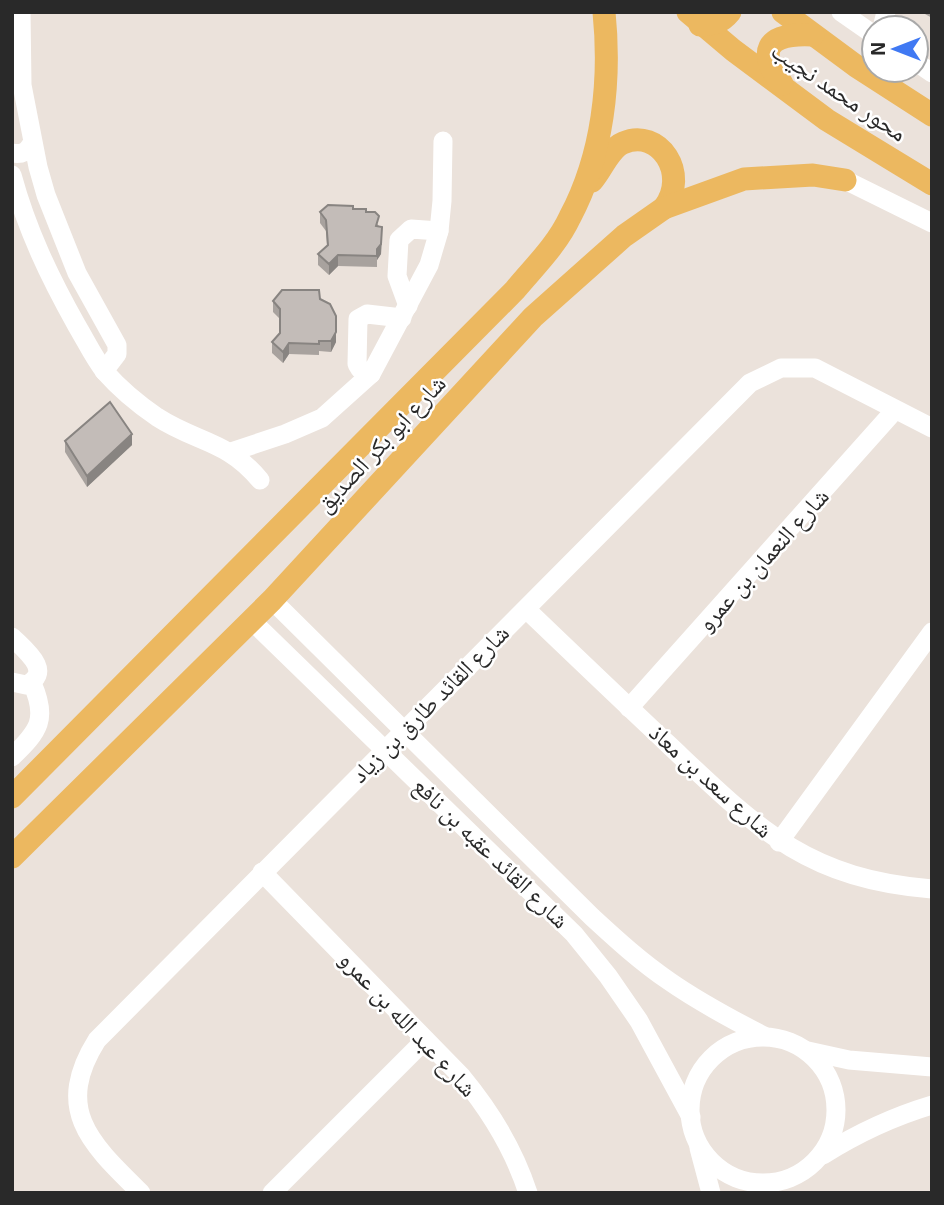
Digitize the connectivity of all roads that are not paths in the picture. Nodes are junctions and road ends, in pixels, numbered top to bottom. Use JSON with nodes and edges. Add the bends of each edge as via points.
{"nodes":[{"id":1,"x":21,"y":12,"type":"edge"},
{"id":2,"x":604,"y":12,"type":"edge"},
{"id":3,"x":730,"y":12,"type":"edge"},
{"id":4,"x":783,"y":12,"type":"edge"},
{"id":5,"x":841,"y":12,"type":"edge"},
{"id":6,"x":694,"y":18,"type":"edge"},
{"id":7,"x":860,"y":25,"type":"edge"},
{"id":8,"x":813,"y":35,"type":"junction"},
{"id":9,"x":787,"y":91,"type":"junction"},
{"id":10,"x":932,"y":115,"type":"edge"},
{"id":11,"x":25,"y":134,"type":"edge"},
{"id":12,"x":443,"y":141,"type":"dead end"},
{"id":13,"x":12,"y":153,"type":"edge"},
{"id":14,"x":12,"y":174,"type":"edge"},
{"id":15,"x":845,"y":180,"type":"joint"},
{"id":16,"x":932,"y":184,"type":"edge"},
{"id":17,"x":578,"y":198,"type":"junction"},
{"id":18,"x":664,"y":208,"type":"junction"},
{"id":19,"x":932,"y":223,"type":"edge"},
{"id":20,"x":439,"y":231,"type":"junction"},
{"id":21,"x":405,"y":312,"type":"junction"},
{"id":22,"x":104,"y":371,"type":"junction"},
{"id":23,"x":371,"y":374,"type":"junction"},
{"id":24,"x":895,"y":410,"type":"junction"},
{"id":25,"x":932,"y":428,"type":"edge"},
{"id":26,"x":231,"y":452,"type":"junction"},
{"id":27,"x":260,"y":480,"type":"dead end"},
{"id":28,"x":272,"y":600,"type":"junction"},
{"id":29,"x":526,"y":609,"type":"junction"},
{"id":30,"x":251,"y":620,"type":"junction"},
{"id":31,"x":932,"y":632,"type":"edge"},
{"id":32,"x":12,"y":637,"type":"edge"},
{"id":33,"x":20,"y":656,"type":"edge"},
{"id":34,"x":22,"y":682,"type":"edge"},
{"id":35,"x":629,"y":708,"type":"junction"},
{"id":36,"x":404,"y":730,"type":"junction"},
{"id":37,"x":384,"y":749,"type":"junction"},
{"id":38,"x":12,"y":757,"type":"edge"},
{"id":39,"x":12,"y":797,"type":"edge"},
{"id":40,"x":779,"y":842,"type":"junction"},
{"id":41,"x":12,"y":858,"type":"edge"},
{"id":42,"x":262,"y":872,"type":"junction"},
{"id":43,"x":932,"y":889,"type":"edge"},
{"id":44,"x":764,"y":1036,"type":"junction"},
{"id":45,"x":425,"y":1040,"type":"junction"},
{"id":46,"x":808,"y":1051,"type":"junction"},
{"id":47,"x":932,"y":1067,"type":"edge"},
{"id":48,"x":932,"y":1104,"type":"edge"},
{"id":49,"x":691,"y":1117,"type":"junction"},
{"id":50,"x":697,"y":1141,"type":"junction"},
{"id":51,"x":819,"y":1157,"type":"junction"},
{"id":52,"x":801,"y":1173,"type":"junction"},
{"id":53,"x":526,"y":1191,"type":"edge"},
{"id":54,"x":141,"y":1193,"type":"edge"},
{"id":55,"x":272,"y":1193,"type":"edge"},
{"id":56,"x":711,"y":1193,"type":"edge"},
{"id":57,"x":789,"y":1193,"type":"edge"}],
"edges":[{"from":1,"to":11,"type":"street"},
{"from":2,"to":17,"type":"main road","name":"شارع ابو بكر الصديق","via":[[607,57],[602,119]]},
{"from":3,"to":6,"type":"main road","via":[[713,24]]},
{"from":4,"to":8,"type":"main road","name":"محور محمد نجيب"},
{"from":5,"to":7,"type":"street"},
{"from":6,"to":9,"type":"main road","name":"محور محمد نجيب"},
{"from":8,"to":9,"type":"main road","via":[[789,34],[776,39],[769,51],[770,64]]},
{"from":8,"to":10,"type":"main road","name":"محور محمد نجيب"},
{"from":9,"to":16,"type":"main road","name":"محور محمد نجيب"},
{"from":11,"to":13,"type":"street","via":[[28,150]]},
{"from":11,"to":22,"type":"street","via":[[77,273],[117,345],[117,354]]},
{"from":12,"to":20,"type":"street"},
{"from":14,"to":22,"type":"street","via":[[48,275]]},
{"from":15,"to":18,"type":"main road","name":"شارع ابو بكر الصديق","via":[[813,175],[744,179]]},
{"from":15,"to":19,"type":"street"},
{"from":17,"to":18,"type":"main road","via":[[621,144],[647,142],[662,150],[672,165],[674,191]]},
{"from":17,"to":39,"type":"main road","name":"شارع ابو بكر الصديق","via":[[547,252],[515,290]]},
{"from":18,"to":28,"type":"main road","name":"شارع ابو بكر الصديق","via":[[624,236],[533,317]]},
{"from":20,"to":21,"type":"street","via":[[429,265]]},
{"from":20,"to":21,"type":"street","via":[[411,229],[399,240],[397,275]]},
{"from":21,"to":23,"type":"street"},
{"from":21,"to":23,"type":"street","via":[[366,314],[358,319],[357,364]]},
{"from":22,"to":26,"type":"street","via":[[158,418]]},
{"from":23,"to":26,"type":"street","via":[[322,418]]},
{"from":24,"to":25,"type":"street","name":"شارع القائد طارق بن زياد"},
{"from":24,"to":29,"type":"street","name":"شارع القائد طارق بن زياد","via":[[815,368],[780,369],[750,383]]},
{"from":24,"to":35,"type":"street","name":"شارع النعمان بن عمرو"},
{"from":26,"to":27,"type":"street"},
{"from":28,"to":30,"type":"main road","name":"شارع ابو بكر الصديق"},
{"from":28,"to":36,"type":"street","name":"شارع القائد عقبه بن نافع"},
{"from":29,"to":35,"type":"street","name":"شارع سعد بن معاذ"},
{"from":29,"to":36,"type":"street","name":"شارع القائد طارق بن زياد"},
{"from":30,"to":37,"type":"street","name":"شارع القائد عقبه بن نافع"},
{"from":30,"to":41,"type":"main road","name":"شارع ابو بكر الصديق"},
{"from":31,"to":40,"type":"street"},
{"from":32,"to":33,"type":"street"},
{"from":33,"to":34,"type":"street","via":[[37,664],[38,671]]},
{"from":34,"to":38,"type":"street","via":[[40,701],[40,717],[35,734]]},
{"from":35,"to":40,"type":"street","name":"شارع سعد بن معاذ"},
{"from":36,"to":37,"type":"street","name":"شارع القائد طارق بن زياد"},
{"from":36,"to":44,"type":"street","name":"شارع القائد عقبه بن نافع","via":[[629,950],[668,981]]},
{"from":37,"to":42,"type":"street","name":"شارع القائد طارق بن زياد"},
{"from":37,"to":49,"type":"street","name":"شارع القائد عقبه بن نافع","via":[[574,934],[639,1021]]},
{"from":40,"to":43,"type":"street","name":"شارع سعد بن معاذ","via":[[816,862],[874,882]]},
{"from":42,"to":45,"type":"street","name":"شارع عبد الله بن عمرو"},
{"from":42,"to":54,"type":"street","name":"شارع القائد طارق بن زياد","via":[[97,1040],[86,1058],[78,1098],[85,1128],[101,1154]]},
{"from":44,"to":46,"type":"street","via":[[787,1040]]},
{"from":44,"to":49,"type":"street","via":[[740,1040],[718,1052],[702,1070],[692,1093]]},
{"from":45,"to":53,"type":"street","name":"شارع عبد الله بن عمرو","via":[[479,1097],[507,1142]]},
{"from":45,"to":55,"type":"street"},
{"from":46,"to":47,"type":"street","via":[[858,1061]]},
{"from":46,"to":51,"type":"street","via":[[834,1090],[836,1114],[831,1137]]},
{"from":48,"to":51,"type":"street","via":[[893,1117]]},
{"from":49,"to":50,"type":"street"},
{"from":50,"to":52,"type":"street","via":[[711,1161],[731,1175],[754,1182],[778,1182]]},
{"from":50,"to":56,"type":"street"},
{"from":51,"to":52,"type":"street"},
{"from":52,"to":57,"type":"street"}]}
